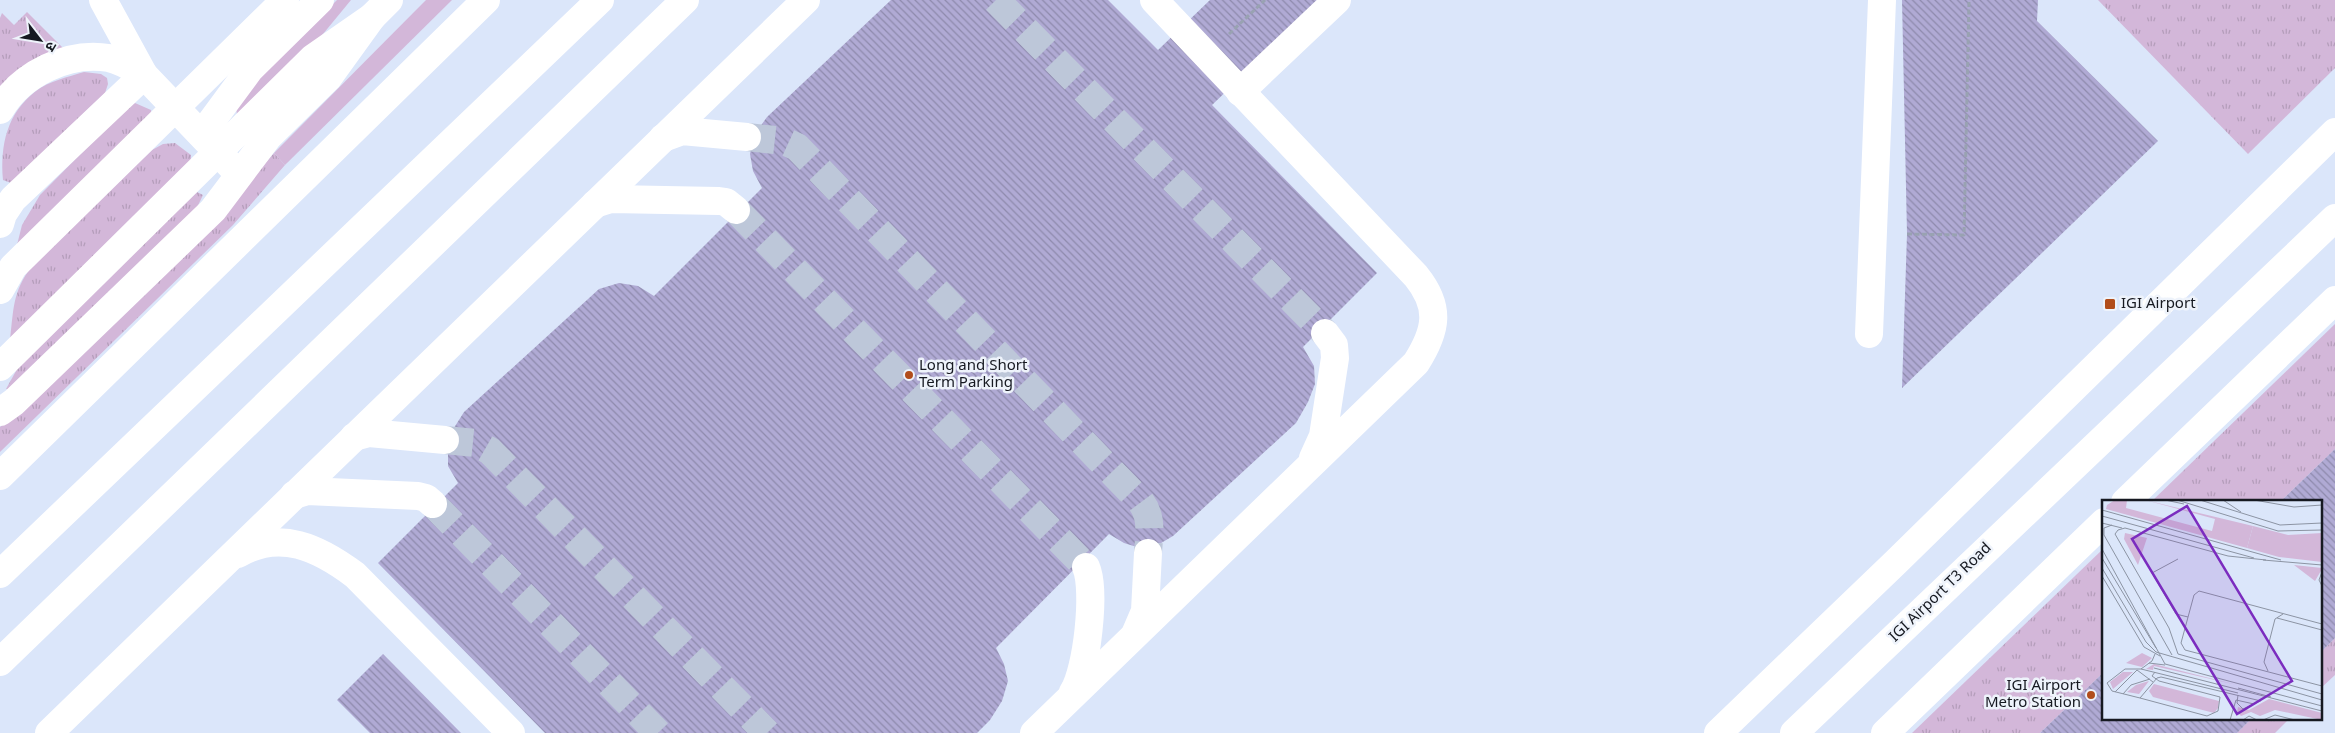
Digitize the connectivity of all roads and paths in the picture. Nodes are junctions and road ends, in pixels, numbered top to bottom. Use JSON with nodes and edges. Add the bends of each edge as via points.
{"nodes":[{"id":1,"x":103,"y":0,"type":"edge"},
{"id":2,"x":285,"y":0,"type":"edge"},
{"id":3,"x":320,"y":0,"type":"edge"},
{"id":4,"x":486,"y":0,"type":"edge"},
{"id":5,"x":600,"y":0,"type":"edge"},
{"id":6,"x":685,"y":0,"type":"edge"},
{"id":7,"x":806,"y":0,"type":"edge"},
{"id":8,"x":1154,"y":0,"type":"edge"},
{"id":9,"x":1337,"y":0,"type":"edge"},
{"id":10,"x":1882,"y":0,"type":"edge"},
{"id":11,"x":1969,"y":0,"type":"edge"},
{"id":12,"x":380,"y":8,"type":"edge"},
{"id":13,"x":144,"y":75,"type":"junction"},
{"id":14,"x":1240,"y":92,"type":"junction"},
{"id":15,"x":177,"y":108,"type":"junction"},
{"id":16,"x":0,"y":110,"type":"edge"},
{"id":17,"x":2335,"y":132,"type":"edge"},
{"id":18,"x":747,"y":137,"type":"tunnel mouth"},
{"id":19,"x":663,"y":138,"type":"junction"},
{"id":20,"x":210,"y":143,"type":"junction"},
{"id":21,"x":239,"y":174,"type":"junction"},
{"id":22,"x":595,"y":204,"type":"junction"},
{"id":23,"x":736,"y":210,"type":"tunnel mouth"},
{"id":24,"x":2335,"y":218,"type":"edge"},
{"id":25,"x":0,"y":224,"type":"edge"},
{"id":26,"x":1907,"y":234,"type":"dead end"},
{"id":27,"x":0,"y":290,"type":"edge"},
{"id":28,"x":2335,"y":300,"type":"edge"},
{"id":29,"x":1325,"y":333,"type":"tunnel mouth"},
{"id":30,"x":1869,"y":334,"type":"dead end"},
{"id":31,"x":0,"y":367,"type":"edge"},
{"id":32,"x":0,"y":412,"type":"edge"},
{"id":33,"x":354,"y":437,"type":"junction"},
{"id":34,"x":445,"y":440,"type":"tunnel mouth"},
{"id":35,"x":1307,"y":468,"type":"junction"},
{"id":36,"x":0,"y":476,"type":"edge"},
{"id":37,"x":294,"y":495,"type":"junction"},
{"id":38,"x":2127,"y":500,"type":"edge"},
{"id":39,"x":432,"y":504,"type":"tunnel mouth"},
{"id":40,"x":2102,"y":524,"type":"edge"},
{"id":41,"x":1148,"y":554,"type":"tunnel mouth"},
{"id":42,"x":224,"y":562,"type":"junction"},
{"id":43,"x":1086,"y":567,"type":"tunnel mouth"},
{"id":44,"x":0,"y":574,"type":"edge"},
{"id":45,"x":1132,"y":638,"type":"junction"},
{"id":46,"x":0,"y":662,"type":"edge"},
{"id":47,"x":1068,"y":700,"type":"junction"},
{"id":48,"x":49,"y":733,"type":"edge"},
{"id":49,"x":511,"y":733,"type":"edge"},
{"id":50,"x":1034,"y":733,"type":"edge"},
{"id":51,"x":1718,"y":733,"type":"edge"},
{"id":52,"x":1794,"y":733,"type":"edge"},
{"id":53,"x":1885,"y":733,"type":"edge"}],
"edges":[{"from":1,"to":13,"type":"main road"},
{"from":2,"to":15,"type":"main road"},
{"from":3,"to":20,"type":"main road","via":[[250,69]]},
{"from":4,"to":36,"type":"main road"},
{"from":5,"to":44,"type":"main road"},
{"from":6,"to":46,"type":"main road"},
{"from":7,"to":19,"type":"main road"},
{"from":8,"to":14,"type":"main road"},
{"from":9,"to":14,"type":"main road"},
{"from":10,"to":30,"type":"main road"},
{"from":11,"to":26,"type":"path","via":[[1964,235]]},
{"from":12,"to":20,"type":"main road","via":[[313,58]]},
{"from":12,"to":21,"type":"main road","via":[[328,78],[268,138]]},
{"from":13,"to":15,"type":"main road"},
{"from":13,"to":16,"type":"main road","via":[[111,58],[92,56],[73,60],[33,75],[17,88]]},
{"from":13,"to":25,"type":"main road","via":[[13,199]]},
{"from":14,"to":35,"type":"main road","via":[[1416,276],[1434,307],[1433,326],[1416,363]]},
{"from":15,"to":20,"type":"main road"},
{"from":15,"to":27,"type":"main road","via":[[13,268]]},
{"from":17,"to":51,"type":"main road"},
{"from":18,"to":19,"type":"main road","via":[[682,131]]},
{"from":19,"to":22,"type":"main road"},
{"from":20,"to":21,"type":"main road"},
{"from":20,"to":31,"type":"main road"},
{"from":21,"to":32,"type":"main road","via":[[213,210]]},
{"from":22,"to":23,"type":"main road","via":[[611,199],[719,201]]},
{"from":22,"to":33,"type":"main road"},
{"from":24,"to":52,"type":"main road","name":"IGI Airport T3 Road"},
{"from":28,"to":38,"type":"main road"},
{"from":29,"to":35,"type":"main road","via":[[1334,345],[1335,358],[1323,436]]},
{"from":33,"to":34,"type":"main road","via":[[369,433]]},
{"from":33,"to":37,"type":"main road"},
{"from":35,"to":45,"type":"main road"},
{"from":37,"to":39,"type":"main road","via":[[307,491],[418,496]]},
{"from":37,"to":42,"type":"main road"},
{"from":40,"to":53,"type":"main road"},
{"from":41,"to":45,"type":"main road","via":[[1145,611]]},
{"from":42,"to":48,"type":"main road"},
{"from":42,"to":49,"type":"main road","via":[[252,546],[272,542],[300,546],[334,559],[356,575]]},
{"from":43,"to":47,"type":"main road","via":[[1091,586],[1083,669]]},
{"from":45,"to":47,"type":"main road"},
{"from":47,"to":50,"type":"main road"}]}
